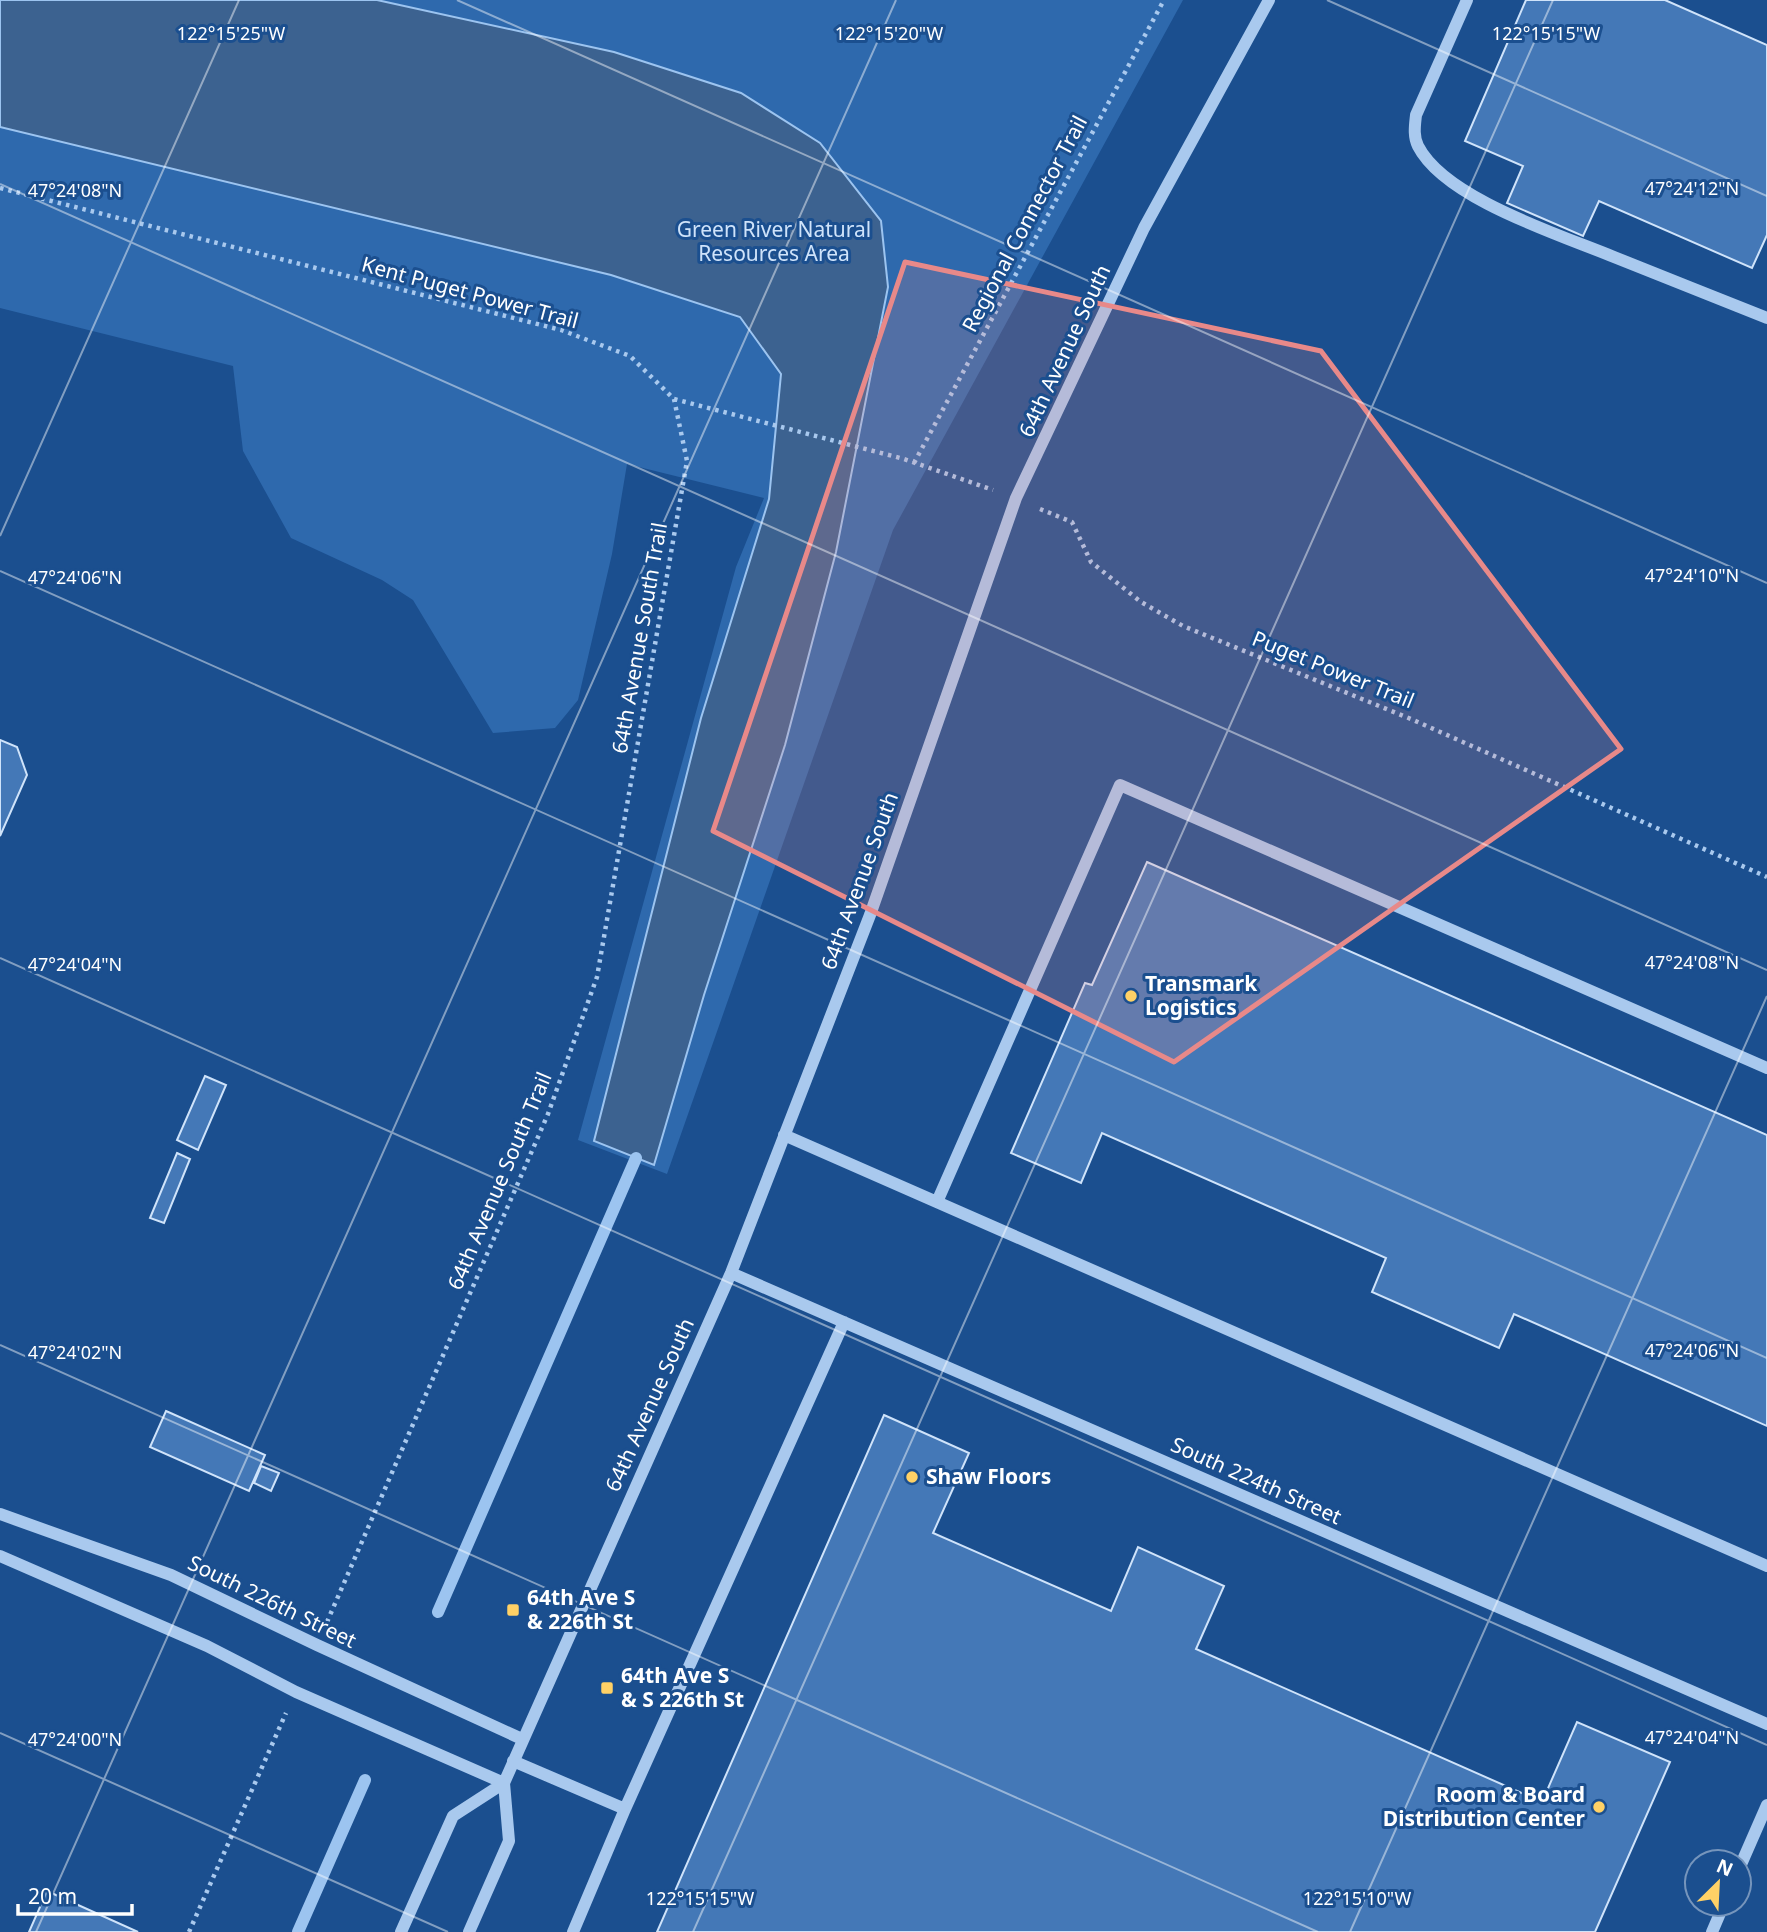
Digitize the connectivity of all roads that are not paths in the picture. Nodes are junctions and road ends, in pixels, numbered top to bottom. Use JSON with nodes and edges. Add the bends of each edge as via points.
{"nodes":[{"id":1,"x":1269,"y":0,"type":"edge"},
{"id":2,"x":1467,"y":0,"type":"edge"},
{"id":3,"x":1767,"y":318,"type":"edge"},
{"id":4,"x":1767,"y":1068,"type":"edge"},
{"id":5,"x":784,"y":1135,"type":"junction"},
{"id":6,"x":937,"y":1202,"type":"junction"},
{"id":7,"x":731,"y":1273,"type":"junction"},
{"id":8,"x":844,"y":1322,"type":"junction"},
{"id":9,"x":0,"y":1514,"type":"edge"},
{"id":10,"x":0,"y":1556,"type":"edge"},
{"id":11,"x":1767,"y":1566,"type":"edge"},
{"id":12,"x":1767,"y":1724,"type":"edge"},
{"id":13,"x":522,"y":1739,"type":"junction"},
{"id":14,"x":513,"y":1761,"type":"junction"},
{"id":15,"x":504,"y":1783,"type":"junction"},
{"id":16,"x":1767,"y":1805,"type":"edge"},
{"id":17,"x":625,"y":1809,"type":"junction"},
{"id":18,"x":1748,"y":1848,"type":"edge"},
{"id":19,"x":401,"y":1932,"type":"edge"},
{"id":20,"x":469,"y":1932,"type":"edge"},
{"id":21,"x":573,"y":1932,"type":"edge"}],
"edges":[{"from":1,"to":5,"type":"street","name":"64th Avenue South","via":[[1144,228],[1016,498],[870,915]]},
{"from":2,"to":3,"type":"street","via":[[1416,115],[1417,144],[1432,163],[1464,189],[1522,222]]},
{"from":4,"to":6,"type":"street","via":[[1120,785]]},
{"from":5,"to":6,"type":"street"},
{"from":5,"to":7,"type":"street","name":"64th Avenue South"},
{"from":6,"to":11,"type":"street"},
{"from":7,"to":8,"type":"street","name":"South 224th Street"},
{"from":7,"to":13,"type":"street","name":"64th Avenue South"},
{"from":8,"to":12,"type":"street","name":"South 224th Street"},
{"from":8,"to":17,"type":"street"},
{"from":9,"to":13,"type":"street","name":"South 226th Street","via":[[171,1575]]},
{"from":10,"to":15,"type":"street"},
{"from":13,"to":14,"type":"street","name":"64th Avenue South"},
{"from":14,"to":15,"type":"street","name":"64th Avenue South"},
{"from":14,"to":17,"type":"street"},
{"from":15,"to":19,"type":"street","via":[[453,1816]]},
{"from":15,"to":20,"type":"street","name":"64th Avenue South","via":[[509,1841]]},
{"from":16,"to":18,"type":"street"},
{"from":17,"to":21,"type":"street"}]}
